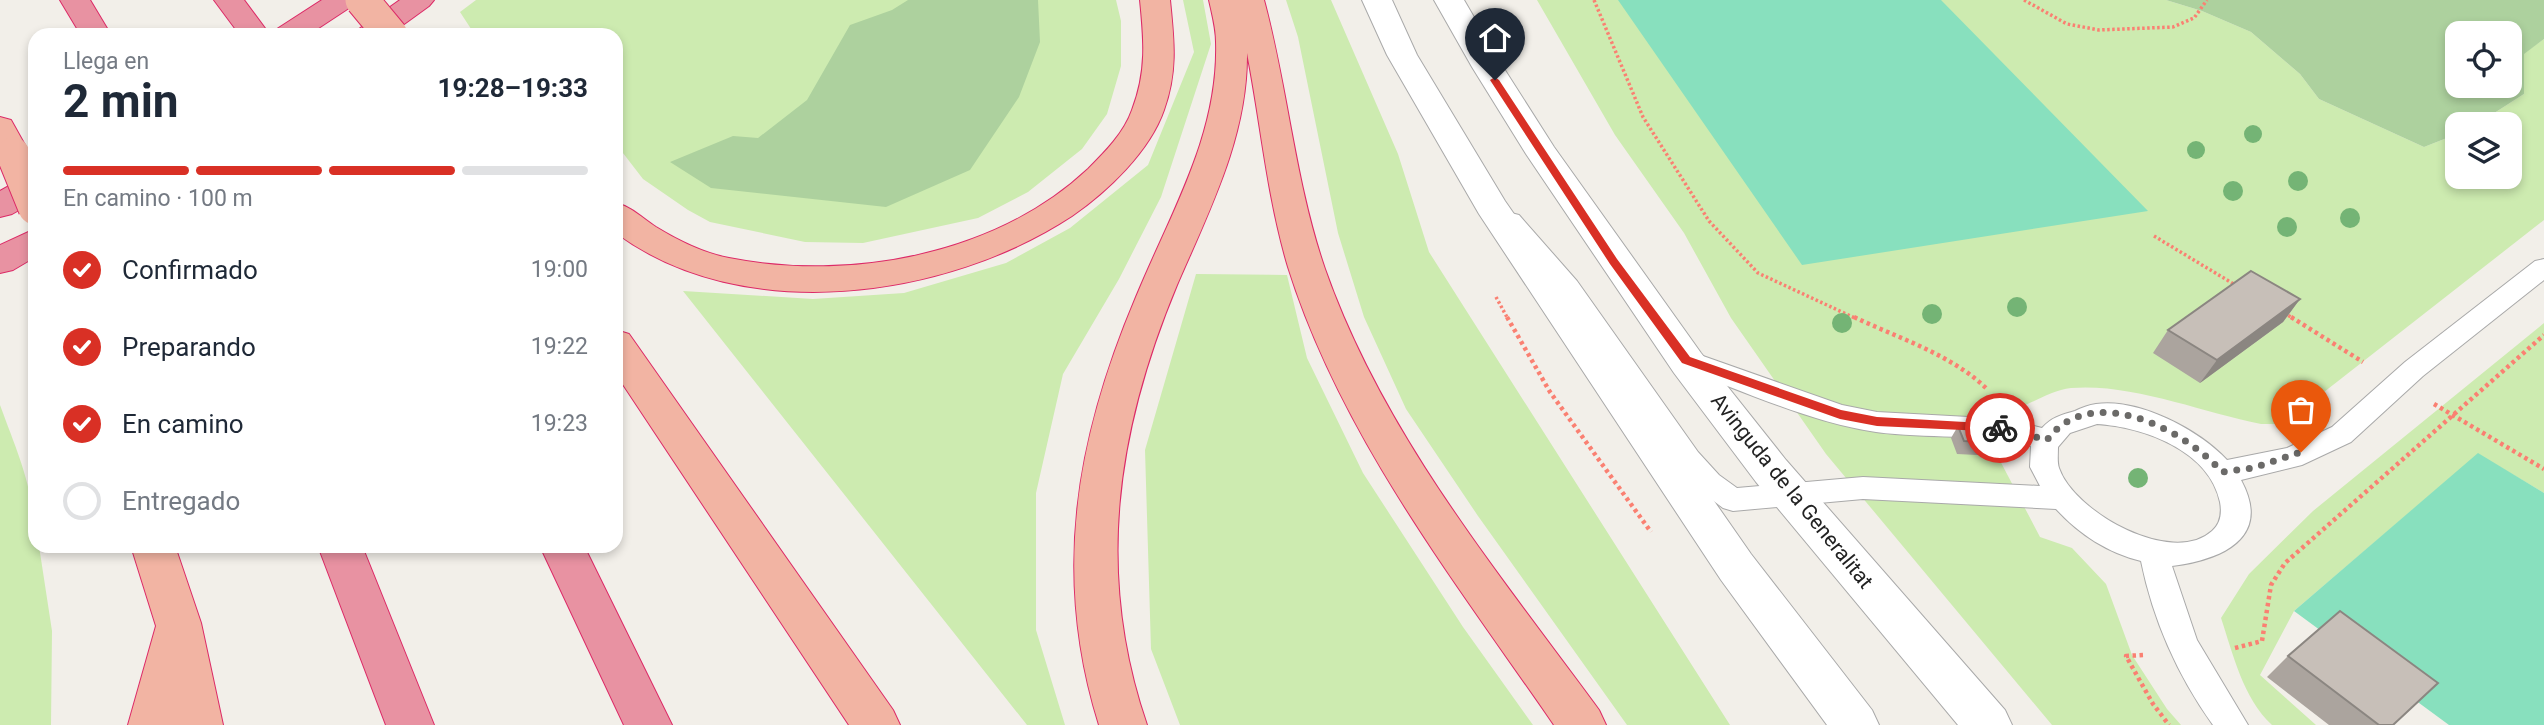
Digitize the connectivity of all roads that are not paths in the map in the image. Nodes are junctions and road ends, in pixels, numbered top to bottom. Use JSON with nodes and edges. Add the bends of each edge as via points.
{"nodes":[{"id":1,"x":75,"y":0,"type":"edge"},
{"id":2,"x":342,"y":0,"type":"edge"},
{"id":3,"x":362,"y":0,"type":"edge"},
{"id":4,"x":1155,"y":0,"type":"edge"},
{"id":5,"x":1224,"y":0,"type":"edge"},
{"id":6,"x":1249,"y":0,"type":"edge"},
{"id":7,"x":1377,"y":0,"type":"edge"},
{"id":8,"x":1449,"y":0,"type":"edge"},
{"id":9,"x":409,"y":12,"type":"edge"},
{"id":10,"x":92,"y":28,"type":"edge"},
{"id":11,"x":299,"y":28,"type":"edge"},
{"id":12,"x":382,"y":28,"type":"edge"},
{"id":13,"x":6,"y":140,"type":"edge"},
{"id":14,"x":28,"y":190,"type":"edge"},
{"id":15,"x":28,"y":192,"type":"edge"},
{"id":16,"x":0,"y":206,"type":"edge"},
{"id":17,"x":1491,"y":206,"type":"junction"},
{"id":18,"x":623,"y":219,"type":"edge"},
{"id":19,"x":28,"y":245,"type":"edge"},
{"id":20,"x":0,"y":261,"type":"edge"},
{"id":21,"x":2544,"y":267,"type":"edge"},
{"id":22,"x":623,"y":354,"type":"edge"},
{"id":23,"x":1686,"y":360,"type":"junction"},
{"id":24,"x":2047,"y":440,"type":"junction"},
{"id":25,"x":2222,"y":472,"type":"junction"},
{"id":26,"x":1791,"y":493,"type":"junction"},
{"id":27,"x":2061,"y":498,"type":"junction"},
{"id":28,"x":2154,"y":552,"type":"junction"},
{"id":29,"x":155,"y":553,"type":"edge"},
{"id":30,"x":343,"y":553,"type":"edge"},
{"id":31,"x":566,"y":553,"type":"edge"},
{"id":32,"x":178,"y":622,"type":"junction"},
{"id":33,"x":152,"y":725,"type":"edge"},
{"id":34,"x":199,"y":725,"type":"edge"},
{"id":35,"x":410,"y":725,"type":"edge"},
{"id":36,"x":648,"y":725,"type":"edge"},
{"id":37,"x":876,"y":725,"type":"edge"},
{"id":38,"x":1124,"y":725,"type":"edge"},
{"id":39,"x":1582,"y":725,"type":"edge"},
{"id":40,"x":1855,"y":725,"type":"edge"},
{"id":41,"x":1987,"y":725,"type":"edge"},
{"id":42,"x":2232,"y":725,"type":"edge"}],
"edges":[{"from":1,"to":10,"type":"highway"},
{"from":2,"to":11,"type":"highway"},
{"from":3,"to":9,"type":"highway","bridge":true},
{"from":4,"to":18,"type":"highway","via":[[1161,27],[1159,78],[1138,130],[1085,192],[1007,238],[934,263],[874,276],[796,278],[727,270],[690,260],[662,247]]},
{"from":5,"to":38,"type":"highway","via":[[1234,49],[1225,121],[1140,334],[1104,452],[1095,524],[1095,592],[1107,676]]},
{"from":6,"to":39,"type":"highway","via":[[1307,268],[1341,355],[1395,452]]},
{"from":7,"to":17,"type":"street","via":[[1402,55]]},
{"from":8,"to":23,"type":"street","name":"Avinguda de la Generalitat","via":[[1613,262]]},
{"from":9,"to":12,"type":"highway"},
{"from":13,"to":15,"type":"highway","bridge":true},
{"from":14,"to":16,"type":"highway"},
{"from":17,"to":26,"type":"lane","via":[[1546,255],[1717,492],[1733,500]]},
{"from":17,"to":40,"type":"street","via":[[1735,567]]},
{"from":19,"to":20,"type":"highway"},
{"from":21,"to":25,"type":"lane","via":[[2397,382],[2354,425],[2322,444],[2253,468]]},
{"from":22,"to":37,"type":"highway"},
{"from":23,"to":24,"type":"lane","via":[[1840,415],[1877,422],[2005,429]]},
{"from":23,"to":26,"type":"street","name":"Avinguda de la Generalitat"},
{"from":24,"to":25,"type":"lane","via":[[2057,426],[2074,417],[2122,415],[2184,438]]},
{"from":24,"to":27,"type":"lane","via":[[2043,458]]},
{"from":25,"to":28,"type":"lane","via":[[2237,505],[2234,527],[2220,544],[2196,553]]},
{"from":26,"to":27,"type":"lane","via":[[1863,488]]},
{"from":26,"to":41,"type":"street","name":"Avinguda de la Generalitat"},
{"from":27,"to":28,"type":"lane","via":[[2106,535]]},
{"from":28,"to":42,"type":"lane","via":[[2180,642]]},
{"from":29,"to":32,"type":"highway"},
{"from":30,"to":35,"type":"highway"},
{"from":31,"to":36,"type":"highway"},
{"from":32,"to":33,"type":"highway"},
{"from":32,"to":34,"type":"highway"}]}
